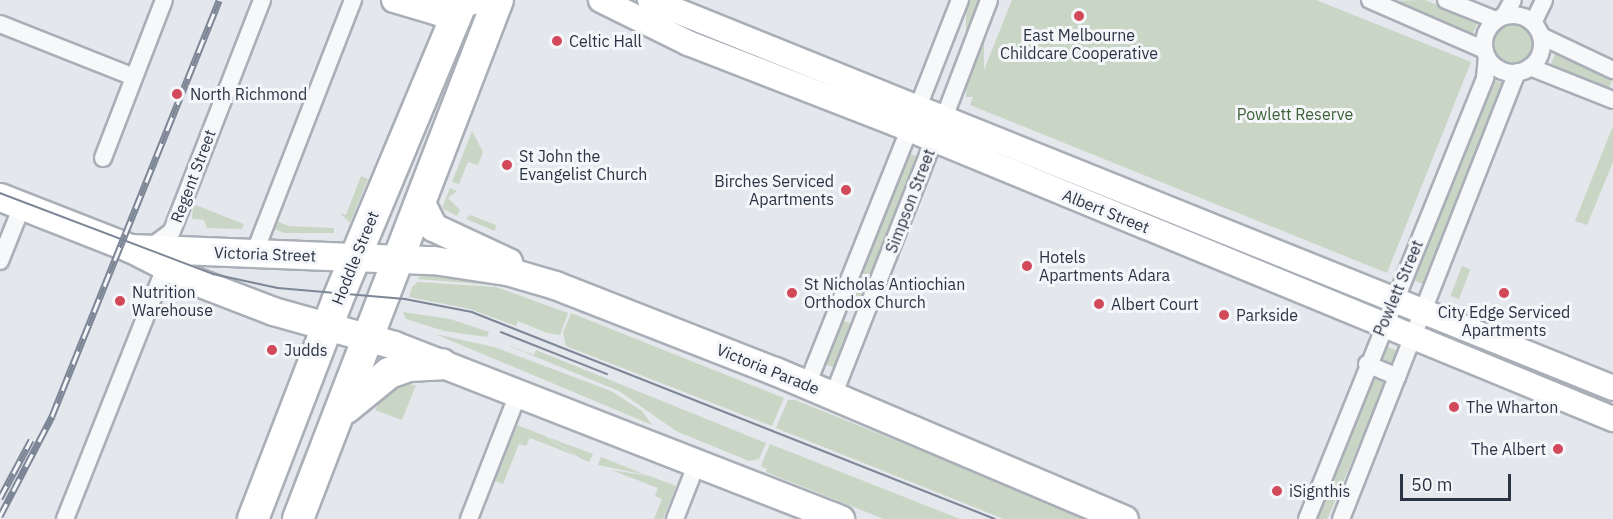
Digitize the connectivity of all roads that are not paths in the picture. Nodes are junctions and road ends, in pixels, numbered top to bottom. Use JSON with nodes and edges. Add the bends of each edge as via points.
{"nodes":[{"id":1,"x":164,"y":0,"type":"edge"},
{"id":2,"x":262,"y":0,"type":"edge"},
{"id":3,"x":353,"y":0,"type":"edge"},
{"id":4,"x":394,"y":0,"type":"edge"},
{"id":5,"x":498,"y":0,"type":"edge"},
{"id":6,"x":601,"y":0,"type":"edge"},
{"id":7,"x":650,"y":0,"type":"edge"},
{"id":8,"x":960,"y":0,"type":"edge"},
{"id":9,"x":989,"y":0,"type":"edge"},
{"id":10,"x":1370,"y":0,"type":"edge"},
{"id":11,"x":1446,"y":0,"type":"edge"},
{"id":12,"x":1513,"y":0,"type":"edge"},
{"id":13,"x":1544,"y":0,"type":"edge"},
{"id":14,"x":467,"y":3,"type":"edge"},
{"id":15,"x":1500,"y":18,"type":"junction"},
{"id":16,"x":0,"y":24,"type":"edge"},
{"id":17,"x":710,"y":25,"type":"junction"},
{"id":18,"x":1537,"y":30,"type":"junction"},
{"id":19,"x":701,"y":48,"type":"junction"},
{"id":20,"x":1486,"y":54,"type":"junction"},
{"id":21,"x":1524,"y":70,"type":"junction"},
{"id":22,"x":1613,"y":70,"type":"edge"},
{"id":23,"x":134,"y":77,"type":"junction"},
{"id":24,"x":1613,"y":100,"type":"edge"},
{"id":25,"x":918,"y":107,"type":"junction"},
{"id":26,"x":944,"y":117,"type":"junction"},
{"id":27,"x":909,"y":130,"type":"junction"},
{"id":28,"x":934,"y":140,"type":"junction"},
{"id":29,"x":103,"y":158,"type":"dead end"},
{"id":30,"x":0,"y":191,"type":"edge"},
{"id":31,"x":7,"y":203,"type":"edge"},
{"id":32,"x":421,"y":203,"type":"junction"},
{"id":33,"x":154,"y":247,"type":"junction"},
{"id":34,"x":254,"y":254,"type":"junction"},
{"id":35,"x":356,"y":257,"type":"junction"},
{"id":36,"x":400,"y":260,"type":"junction"},
{"id":37,"x":0,"y":261,"type":"edge"},
{"id":38,"x":163,"y":273,"type":"junction"},
{"id":39,"x":195,"y":281,"type":"junction"},
{"id":40,"x":555,"y":285,"type":"junction"},
{"id":41,"x":1394,"y":301,"type":"junction"},
{"id":42,"x":1423,"y":312,"type":"junction"},
{"id":43,"x":1383,"y":327,"type":"junction"},
{"id":44,"x":327,"y":328,"type":"junction"},
{"id":45,"x":370,"y":338,"type":"junction"},
{"id":46,"x":1412,"y":339,"type":"junction"},
{"id":47,"x":442,"y":364,"type":"junction"},
{"id":48,"x":1367,"y":364,"type":"junction"},
{"id":49,"x":1397,"y":377,"type":"junction"},
{"id":50,"x":807,"y":385,"type":"junction"},
{"id":51,"x":1613,"y":388,"type":"edge"},
{"id":52,"x":518,"y":394,"type":"junction"},
{"id":53,"x":833,"y":396,"type":"junction"},
{"id":54,"x":1613,"y":419,"type":"edge"},
{"id":55,"x":336,"y":422,"type":"junction"},
{"id":56,"x":697,"y":463,"type":"junction"},
{"id":57,"x":65,"y":519,"type":"edge"},
{"id":58,"x":253,"y":519,"type":"edge"},
{"id":59,"x":298,"y":519,"type":"edge"},
{"id":60,"x":468,"y":519,"type":"edge"},
{"id":61,"x":675,"y":519,"type":"edge"},
{"id":62,"x":840,"y":519,"type":"edge"},
{"id":63,"x":1124,"y":519,"type":"edge"},
{"id":64,"x":1307,"y":519,"type":"edge"},
{"id":65,"x":1341,"y":519,"type":"edge"}],
"edges":[{"from":1,"to":23,"type":"street"},
{"from":2,"to":33,"type":"street","name":"Regent Street","via":[[171,233]]},
{"from":3,"to":34,"type":"street"},
{"from":4,"to":14,"type":"street","via":[[431,12]]},
{"from":5,"to":32,"type":"highway"},
{"from":6,"to":19,"type":"street","name":"Albert Street"},
{"from":7,"to":17,"type":"street","name":"Albert Street"},
{"from":8,"to":25,"type":"street"},
{"from":9,"to":26,"type":"street"},
{"from":10,"to":20,"type":"street"},
{"from":11,"to":15,"type":"street"},
{"from":12,"to":15,"type":"street"},
{"from":13,"to":18,"type":"street"},
{"from":14,"to":35,"type":"highway","name":"Hoddle Street"},
{"from":15,"to":18,"type":"street","via":[[1520,16]]},
{"from":15,"to":20,"type":"street","via":[[1486,33]]},
{"from":16,"to":23,"type":"street"},
{"from":17,"to":19,"type":"street"},
{"from":17,"to":25,"type":"street","name":"Albert Street"},
{"from":18,"to":21,"type":"street","via":[[1540,53]]},
{"from":18,"to":22,"type":"street"},
{"from":19,"to":27,"type":"street","name":"Albert Street"},
{"from":20,"to":21,"type":"street","via":[[1500,69]]},
{"from":20,"to":41,"type":"street","name":"Powlett Street","via":[[1485,78]]},
{"from":21,"to":24,"type":"street"},
{"from":21,"to":42,"type":"street","name":"Powlett Street"},
{"from":23,"to":29,"type":"street"},
{"from":25,"to":26,"type":"street","name":"Albert Street"},
{"from":25,"to":27,"type":"street"},
{"from":26,"to":28,"type":"street"},
{"from":26,"to":41,"type":"street","name":"Albert Street","via":[[1000,144]]},
{"from":27,"to":28,"type":"street","name":"Albert Street"},
{"from":27,"to":50,"type":"street","name":"Simpson Street"},
{"from":28,"to":43,"type":"street","name":"Albert Street"},
{"from":28,"to":53,"type":"street","name":"Simpson Street"},
{"from":30,"to":33,"type":"main road","via":[[40,200]]},
{"from":31,"to":33,"type":"main road","name":"Victoria Street"},
{"from":31,"to":37,"type":"street"},
{"from":31,"to":38,"type":"main road","via":[[41,224]]},
{"from":32,"to":36,"type":"highway"},
{"from":32,"to":40,"type":"main road","via":[[433,227]]},
{"from":33,"to":34,"type":"main road","name":"Victoria Street"},
{"from":33,"to":39,"type":"main road","name":"Victoria Street"},
{"from":34,"to":35,"type":"main road","name":"Victoria Street"},
{"from":35,"to":36,"type":"main road","name":"Victoria Street"},
{"from":35,"to":44,"type":"highway","name":"Hoddle Street"},
{"from":36,"to":40,"type":"main road","name":"Victoria Parade","via":[[483,265]]},
{"from":36,"to":45,"type":"highway"},
{"from":38,"to":39,"type":"main road"},
{"from":38,"to":57,"type":"street"},
{"from":39,"to":44,"type":"main road","name":"Victoria Street"},
{"from":40,"to":50,"type":"main road","name":"Victoria Parade"},
{"from":41,"to":42,"type":"street","name":"Albert Street"},
{"from":41,"to":43,"type":"street","name":"Powlett Street"},
{"from":42,"to":46,"type":"street","name":"Powlett Street"},
{"from":42,"to":51,"type":"street","name":"Albert Street"},
{"from":43,"to":46,"type":"street","name":"Albert Street"},
{"from":43,"to":48,"type":"street","name":"Powlett Street"},
{"from":44,"to":45,"type":"main road","name":"Victoria Street"},
{"from":44,"to":58,"type":"highway","name":"Hoddle Street"},
{"from":45,"to":47,"type":"main road"},
{"from":45,"to":55,"type":"highway"},
{"from":46,"to":49,"type":"street","name":"Powlett Street"},
{"from":46,"to":54,"type":"street","name":"Albert Street"},
{"from":47,"to":52,"type":"main road"},
{"from":47,"to":55,"type":"highway","via":[[406,367],[389,373],[351,402]]},
{"from":48,"to":49,"type":"street"},
{"from":48,"to":64,"type":"street","name":"Powlett Street"},
{"from":49,"to":65,"type":"street","name":"Powlett Street"},
{"from":50,"to":53,"type":"main road","name":"Victoria Parade"},
{"from":52,"to":56,"type":"main road"},
{"from":52,"to":60,"type":"street"},
{"from":53,"to":63,"type":"main road","name":"Victoria Parade"},
{"from":55,"to":59,"type":"highway"},
{"from":56,"to":61,"type":"street"},
{"from":56,"to":62,"type":"main road"}]}
